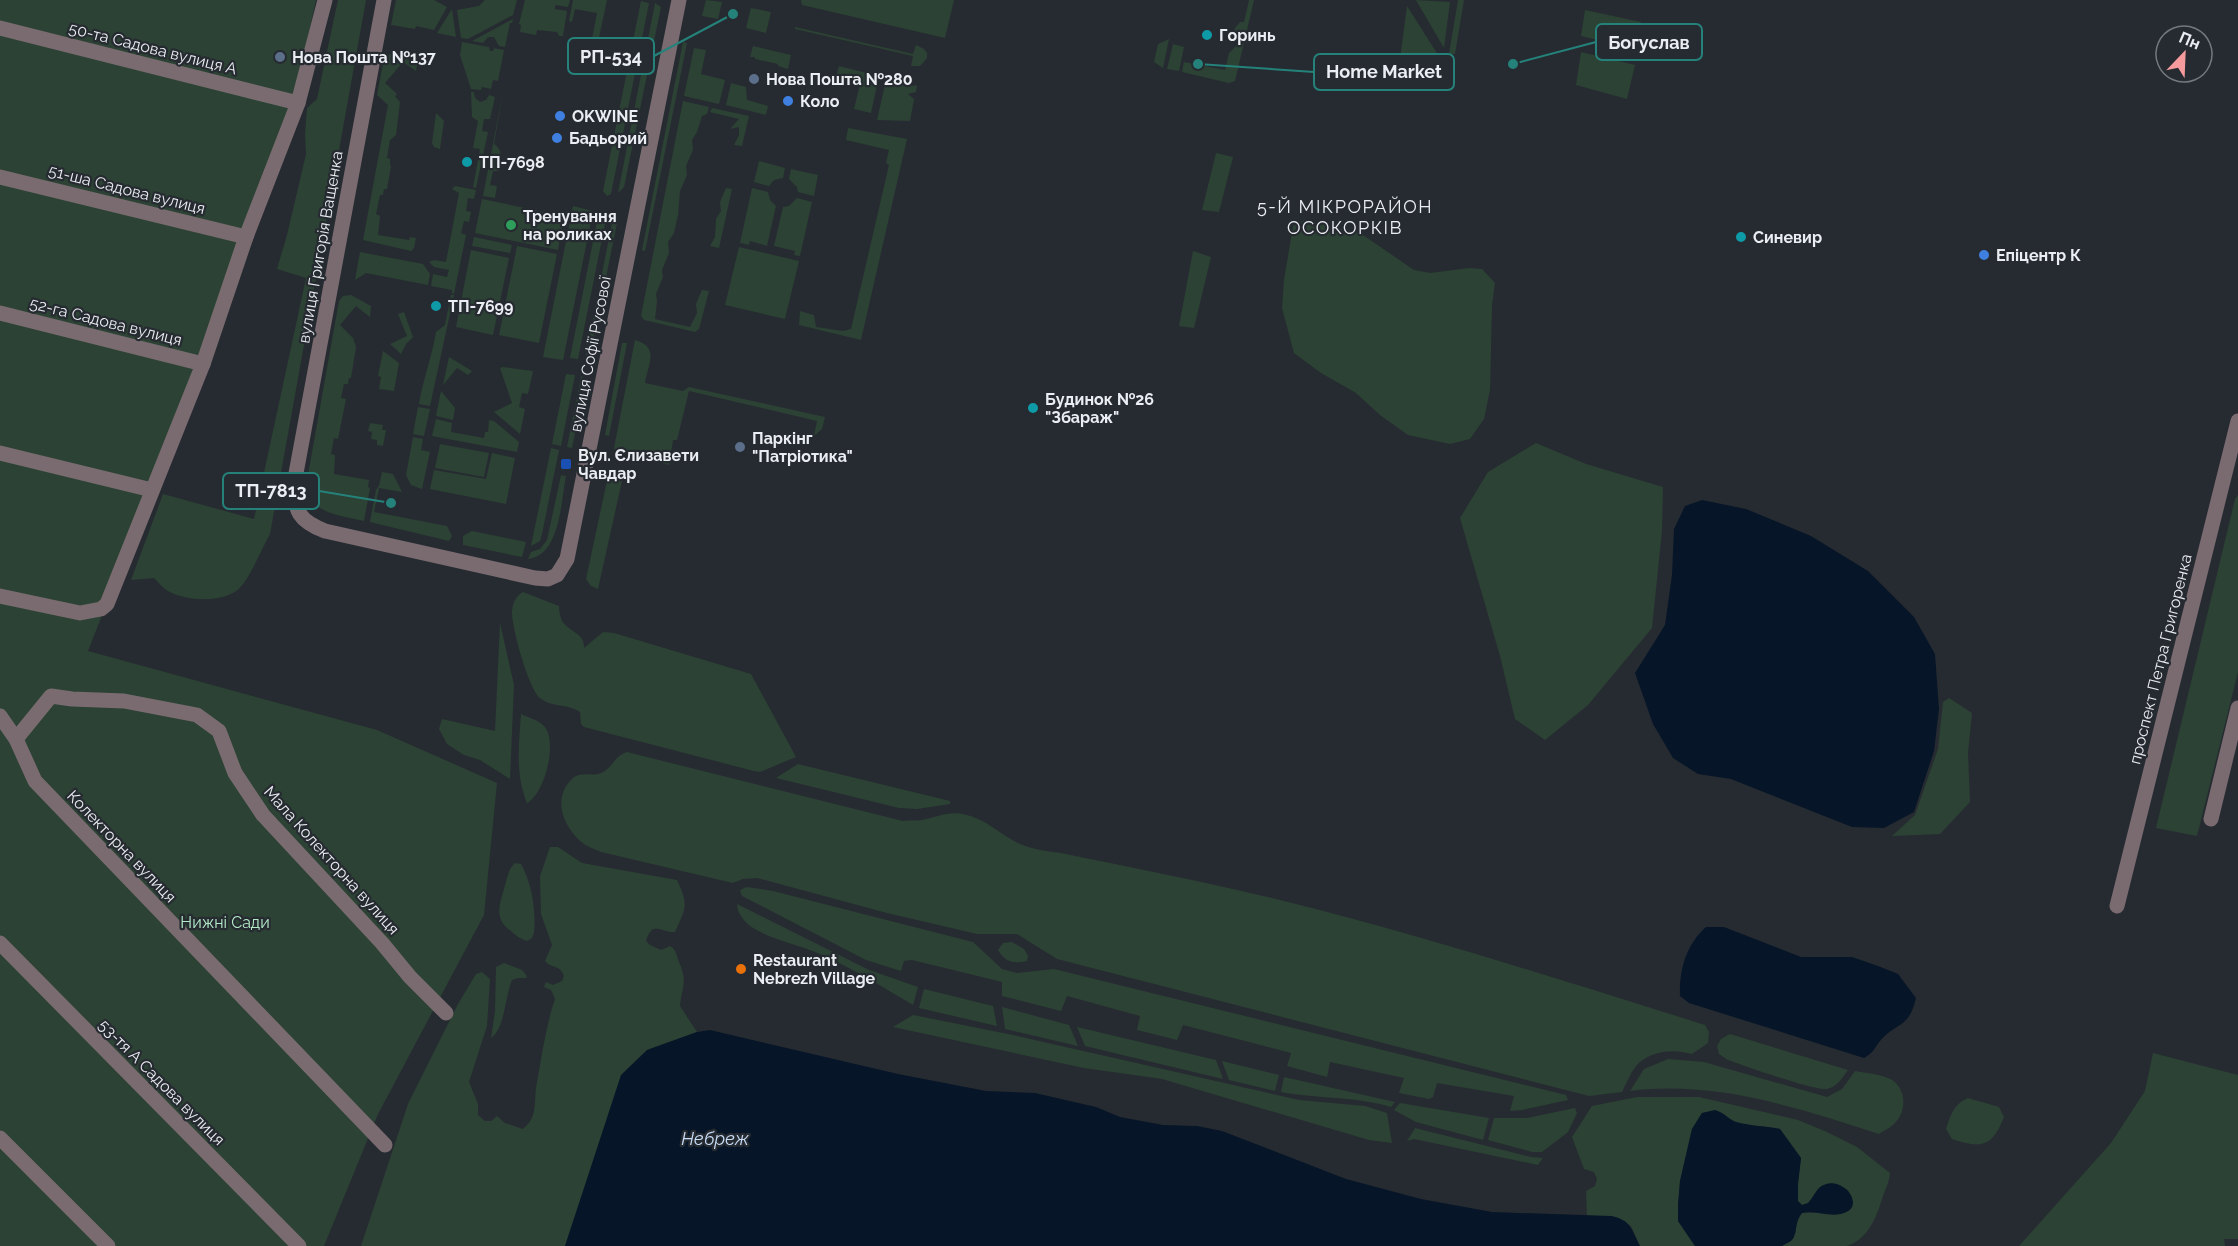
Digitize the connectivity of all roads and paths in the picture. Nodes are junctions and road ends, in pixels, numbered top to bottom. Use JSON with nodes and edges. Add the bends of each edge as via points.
{"nodes":[{"id":1,"x":325,"y":0,"type":"edge"},
{"id":2,"x":384,"y":0,"type":"edge"},
{"id":3,"x":679,"y":0,"type":"edge"},
{"id":4,"x":0,"y":28,"type":"edge"},
{"id":5,"x":297,"y":103,"type":"junction"},
{"id":6,"x":0,"y":177,"type":"edge"},
{"id":7,"x":246,"y":237,"type":"junction"},
{"id":8,"x":0,"y":313,"type":"edge"},
{"id":9,"x":203,"y":364,"type":"junction"},
{"id":10,"x":2238,"y":421,"type":"edge"},
{"id":11,"x":2235,"y":447,"type":"edge"},
{"id":12,"x":0,"y":453,"type":"edge"},
{"id":13,"x":152,"y":490,"type":"junction"},
{"id":14,"x":294,"y":500,"type":"joint"},
{"id":15,"x":0,"y":596,"type":"edge"},
{"id":16,"x":2238,"y":708,"type":"edge"},
{"id":17,"x":0,"y":716,"type":"edge"},
{"id":18,"x":16,"y":739,"type":"junction"},
{"id":19,"x":2211,"y":819,"type":"dead end"},
{"id":20,"x":2117,"y":906,"type":"dead end"},
{"id":21,"x":0,"y":944,"type":"edge"},
{"id":22,"x":446,"y":1013,"type":"dead end"},
{"id":23,"x":0,"y":1138,"type":"edge"},
{"id":24,"x":385,"y":1145,"type":"dead end"},
{"id":25,"x":108,"y":1246,"type":"edge"},
{"id":26,"x":299,"y":1246,"type":"edge"}],
"edges":[{"from":1,"to":5,"type":"street"},
{"from":2,"to":14,"type":"street","name":"вулиця Григорія Ващенка"},
{"from":3,"to":14,"type":"street","name":"вулиця Софії Русової","via":[[563,568],[548,579],[536,578],[325,531],[308,524]]},
{"from":4,"to":5,"type":"street","name":"50-та Садова вулиця А"},
{"from":5,"to":7,"type":"street"},
{"from":6,"to":7,"type":"street","name":"51-ша Садова вулиця"},
{"from":7,"to":9,"type":"street"},
{"from":8,"to":9,"type":"street","name":"52-га Садова вулиця"},
{"from":9,"to":13,"type":"street"},
{"from":10,"to":11,"type":"street","name":"проспект Петра Григоренка"},
{"from":11,"to":20,"type":"street","name":"проспект Петра Григоренка"},
{"from":12,"to":13,"type":"street"},
{"from":13,"to":15,"type":"street","via":[[101,609],[80,613]]},
{"from":16,"to":19,"type":"street"},
{"from":17,"to":18,"type":"street","name":"Колекторна вулиця"},
{"from":18,"to":22,"type":"street","name":"Мала Колекторна вулиця","via":[[51,696],[124,701],[197,715],[219,731],[235,773],[263,814]]},
{"from":18,"to":24,"type":"street","name":"Колекторна вулиця","via":[[35,781]]},
{"from":21,"to":26,"type":"street","name":"53-тя А Садова вулиця"},
{"from":23,"to":25,"type":"street"}]}
